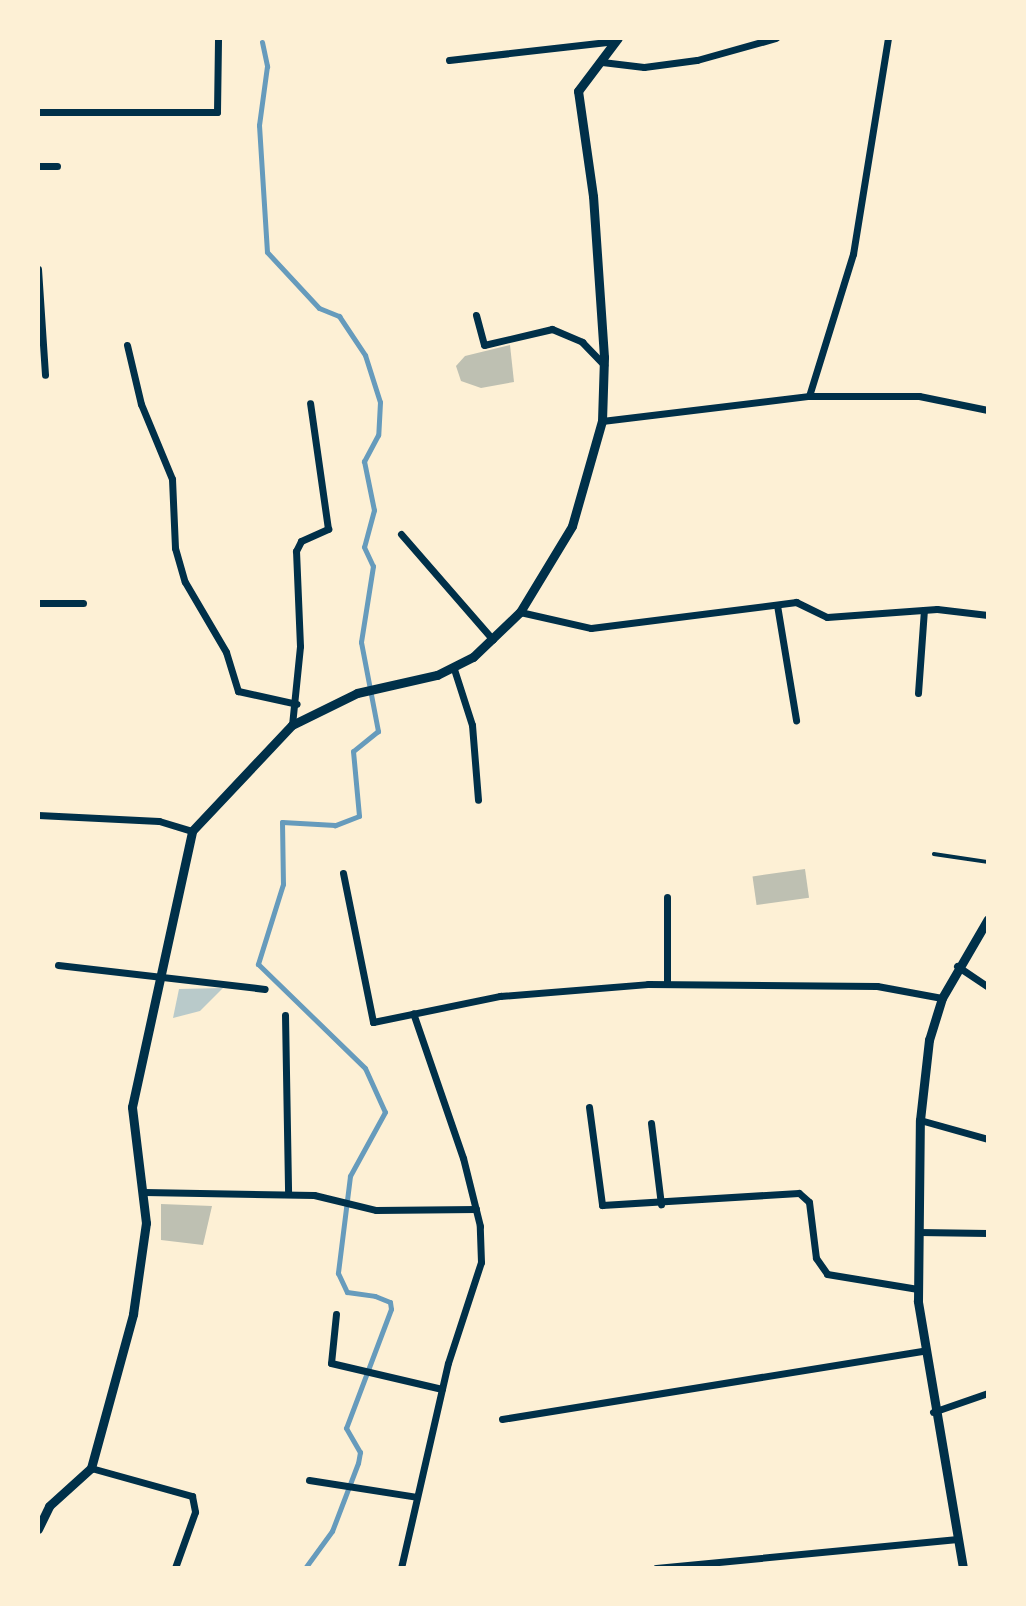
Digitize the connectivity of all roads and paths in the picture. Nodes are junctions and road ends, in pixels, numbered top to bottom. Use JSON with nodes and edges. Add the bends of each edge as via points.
{"nodes":[{"id":1,"x":218,"y":38,"type":"edge"},
{"id":2,"x":776,"y":38,"type":"edge"},
{"id":3,"x":888,"y":38,"type":"edge"},
{"id":4,"x":617,"y":40,"type":"edge"},
{"id":5,"x":449,"y":60,"type":"dead end"},
{"id":6,"x":602,"y":62,"type":"junction"},
{"id":7,"x":38,"y":112,"type":"edge"},
{"id":8,"x":38,"y":166,"type":"edge"},
{"id":9,"x":57,"y":166,"type":"dead end"},
{"id":10,"x":38,"y":269,"type":"edge"},
{"id":11,"x":476,"y":315,"type":"dead end"},
{"id":12,"x":127,"y":345,"type":"dead end"},
{"id":13,"x":604,"y":365,"type":"junction"},
{"id":14,"x":44,"y":375,"type":"dead end"},
{"id":15,"x":809,"y":396,"type":"junction"},
{"id":16,"x":310,"y":403,"type":"dead end"},
{"id":17,"x":988,"y":410,"type":"edge"},
{"id":18,"x":602,"y":421,"type":"junction"},
{"id":19,"x":401,"y":534,"type":"dead end"},
{"id":20,"x":38,"y":603,"type":"edge"},
{"id":21,"x":83,"y":603,"type":"dead end"},
{"id":22,"x":777,"y":604,"type":"junction"},
{"id":23,"x":924,"y":610,"type":"junction"},
{"id":24,"x":520,"y":612,"type":"junction"},
{"id":25,"x":988,"y":615,"type":"edge"},
{"id":26,"x":493,"y":640,"type":"junction"},
{"id":27,"x":454,"y":669,"type":"junction"},
{"id":28,"x":918,"y":693,"type":"dead end"},
{"id":29,"x":297,"y":704,"type":"junction"},
{"id":30,"x":796,"y":720,"type":"dead end"},
{"id":31,"x":292,"y":725,"type":"junction"},
{"id":32,"x":478,"y":800,"type":"dead end"},
{"id":33,"x":38,"y":815,"type":"edge"},
{"id":34,"x":192,"y":831,"type":"junction"},
{"id":35,"x":934,"y":854,"type":"dead end"},
{"id":36,"x":988,"y":862,"type":"edge"},
{"id":37,"x":343,"y":873,"type":"dead end"},
{"id":38,"x":667,"y":897,"type":"dead end"},
{"id":39,"x":988,"y":919,"type":"edge"},
{"id":40,"x":58,"y":965,"type":"dead end"},
{"id":41,"x":957,"y":967,"type":"junction"},
{"id":42,"x":162,"y":978,"type":"junction"},
{"id":43,"x":667,"y":984,"type":"junction"},
{"id":44,"x":988,"y":988,"type":"edge"},
{"id":45,"x":265,"y":989,"type":"dead end"},
{"id":46,"x":942,"y":998,"type":"junction"},
{"id":47,"x":413,"y":1013,"type":"junction"},
{"id":48,"x":285,"y":1015,"type":"dead end"},
{"id":49,"x":589,"y":1107,"type":"dead end"},
{"id":50,"x":920,"y":1120,"type":"junction"},
{"id":51,"x":651,"y":1123,"type":"dead end"},
{"id":52,"x":988,"y":1139,"type":"edge"},
{"id":53,"x":144,"y":1192,"type":"junction"},
{"id":54,"x":288,"y":1194,"type":"junction"},
{"id":55,"x":661,"y":1204,"type":"junction"},
{"id":56,"x":476,"y":1209,"type":"junction"},
{"id":57,"x":918,"y":1233,"type":"junction"},
{"id":58,"x":988,"y":1233,"type":"edge"},
{"id":59,"x":918,"y":1289,"type":"junction"},
{"id":60,"x":336,"y":1314,"type":"dead end"},
{"id":61,"x":924,"y":1351,"type":"junction"},
{"id":62,"x":442,"y":1389,"type":"junction"},
{"id":63,"x":988,"y":1393,"type":"edge"},
{"id":64,"x":933,"y":1412,"type":"junction"},
{"id":65,"x":502,"y":1419,"type":"dead end"},
{"id":66,"x":91,"y":1468,"type":"junction"},
{"id":67,"x":309,"y":1480,"type":"dead end"},
{"id":68,"x":417,"y":1497,"type":"junction"},
{"id":69,"x":44,"y":1505,"type":"edge"},
{"id":70,"x":38,"y":1529,"type":"edge"},
{"id":71,"x":958,"y":1539,"type":"junction"},
{"id":72,"x":175,"y":1567,"type":"edge"},
{"id":73,"x":401,"y":1567,"type":"edge"},
{"id":74,"x":656,"y":1567,"type":"edge"},
{"id":75,"x":963,"y":1567,"type":"edge"}],
"edges":[{"from":1,"to":7,"type":"street","via":[[217,112]]},
{"from":2,"to":6,"type":"street","via":[[697,60],[644,66]]},
{"from":3,"to":15,"type":"street","via":[[848,275]]},
{"from":4,"to":5,"type":"street"},
{"from":4,"to":6,"type":"street"},
{"from":6,"to":13,"type":"street","via":[[583,80],[578,103],[593,196]]},
{"from":8,"to":9,"type":"street"},
{"from":10,"to":14,"type":"street"},
{"from":11,"to":13,"type":"street","via":[[484,345],[552,329],[582,342]]},
{"from":12,"to":29,"type":"street","via":[[141,404],[172,479],[175,548],[185,582],[226,652],[238,691]]},
{"from":13,"to":18,"type":"street"},
{"from":15,"to":17,"type":"street","via":[[919,396]]},
{"from":15,"to":18,"type":"street"},
{"from":16,"to":29,"type":"street","via":[[328,529],[301,541],[296,551]]},
{"from":18,"to":24,"type":"street","via":[[572,526]]},
{"from":19,"to":26,"type":"street"},
{"from":20,"to":21,"type":"street"},
{"from":22,"to":23,"type":"street","via":[[806,604],[827,617]]},
{"from":22,"to":24,"type":"street","via":[[592,628]]},
{"from":22,"to":30,"type":"street"},
{"from":23,"to":25,"type":"street"},
{"from":23,"to":28,"type":"street"},
{"from":24,"to":26,"type":"street"},
{"from":26,"to":27,"type":"street"},
{"from":27,"to":31,"type":"street","via":[[364,691]]},
{"from":27,"to":32,"type":"street","via":[[472,725]]},
{"from":29,"to":31,"type":"street"},
{"from":31,"to":34,"type":"street"},
{"from":33,"to":34,"type":"street","via":[[159,821]]},
{"from":34,"to":42,"type":"street"},
{"from":35,"to":36,"type":"lane"},
{"from":37,"to":47,"type":"street","via":[[370,1018],[380,1023]]},
{"from":38,"to":43,"type":"street"},
{"from":39,"to":41,"type":"street"},
{"from":40,"to":42,"type":"street"},
{"from":41,"to":44,"type":"street"},
{"from":41,"to":46,"type":"street"},
{"from":42,"to":45,"type":"street"},
{"from":42,"to":53,"type":"street","via":[[132,1107]]},
{"from":43,"to":46,"type":"street","via":[[877,986]]},
{"from":43,"to":47,"type":"street","via":[[500,996]]},
{"from":46,"to":50,"type":"street","via":[[929,1040]]},
{"from":47,"to":56,"type":"street"},
{"from":48,"to":54,"type":"street"},
{"from":49,"to":55,"type":"street","via":[[600,1201],[609,1207]]},
{"from":50,"to":52,"type":"street"},
{"from":50,"to":57,"type":"street"},
{"from":51,"to":55,"type":"street"},
{"from":53,"to":54,"type":"street"},
{"from":53,"to":66,"type":"street","via":[[143,1266]]},
{"from":54,"to":56,"type":"street","via":[[354,1207]]},
{"from":55,"to":59,"type":"street","via":[[799,1193],[809,1202],[816,1258],[828,1273]]},
{"from":56,"to":62,"type":"street","via":[[481,1262]]},
{"from":57,"to":58,"type":"street"},
{"from":57,"to":59,"type":"street"},
{"from":59,"to":61,"type":"street"},
{"from":60,"to":62,"type":"street","via":[[327,1358],[357,1370]]},
{"from":61,"to":64,"type":"street"},
{"from":61,"to":65,"type":"street"},
{"from":62,"to":68,"type":"street"},
{"from":63,"to":64,"type":"street"},
{"from":64,"to":71,"type":"street"},
{"from":66,"to":69,"type":"street"},
{"from":66,"to":72,"type":"street","via":[[192,1496],[195,1512]]},
{"from":67,"to":68,"type":"street"},
{"from":68,"to":73,"type":"street"},
{"from":69,"to":70,"type":"street"},
{"from":71,"to":74,"type":"street"},
{"from":71,"to":75,"type":"street"}]}
